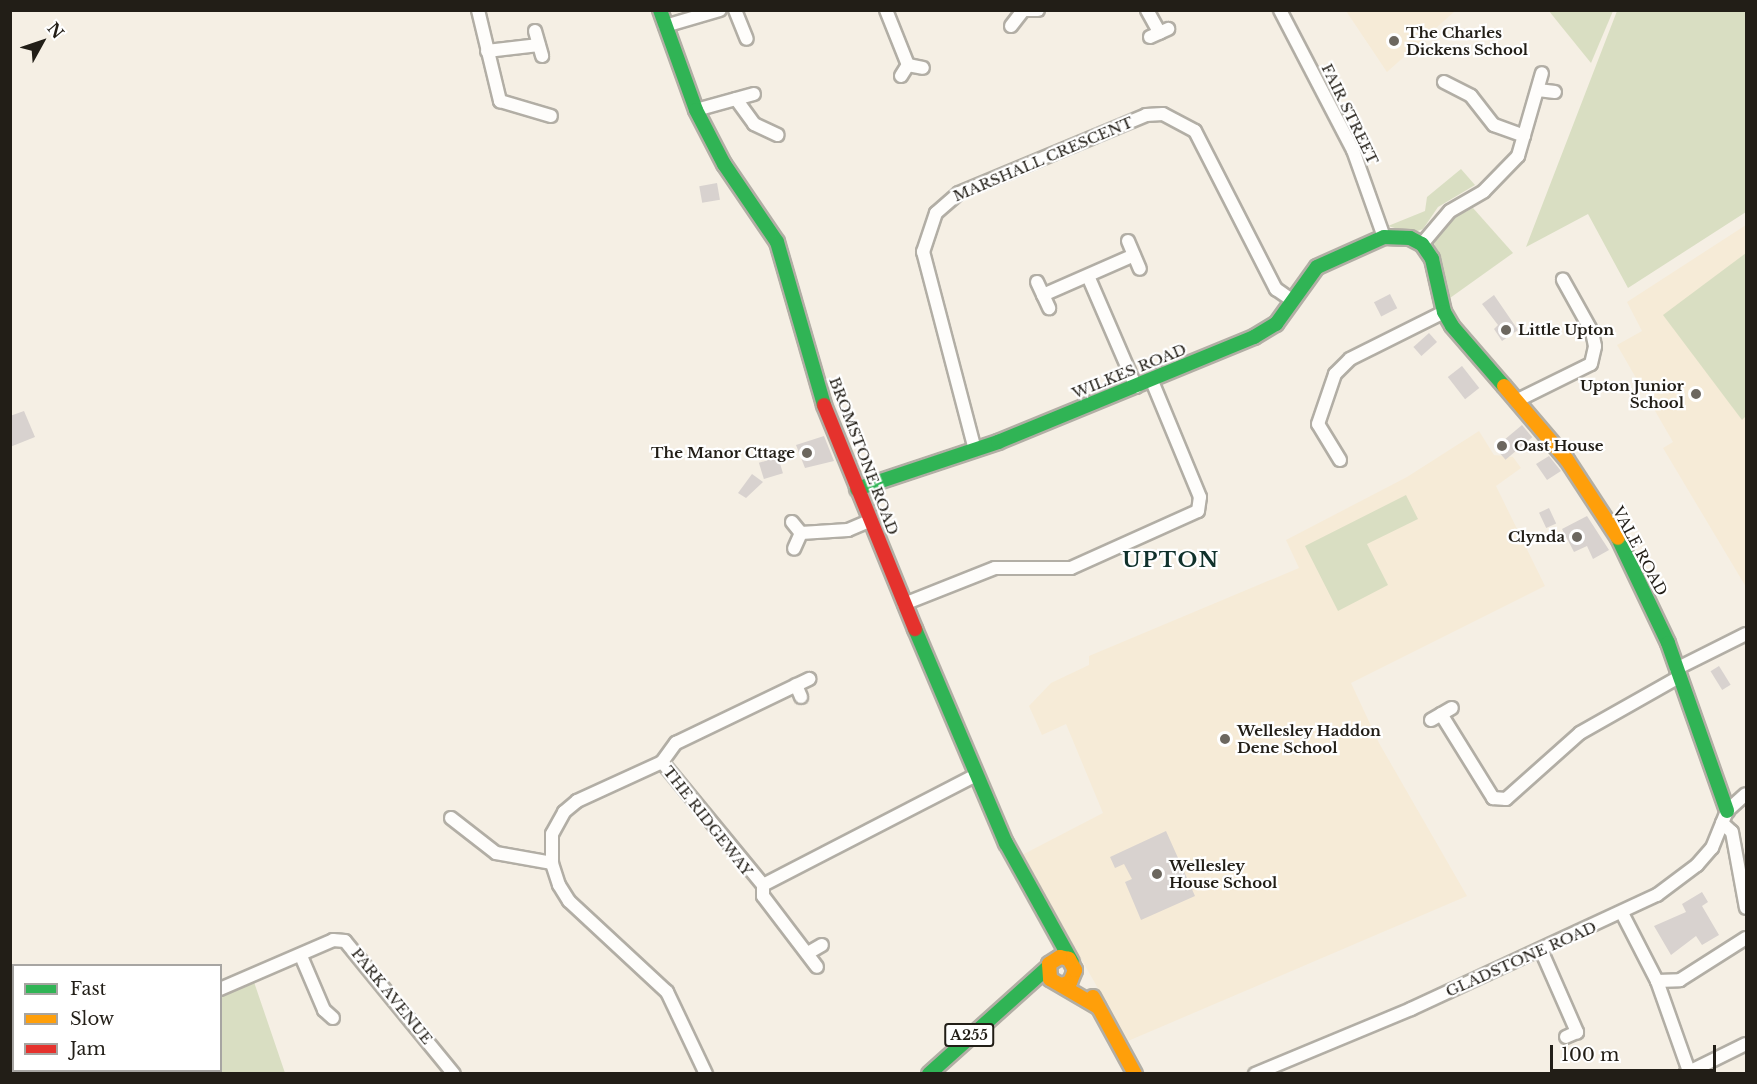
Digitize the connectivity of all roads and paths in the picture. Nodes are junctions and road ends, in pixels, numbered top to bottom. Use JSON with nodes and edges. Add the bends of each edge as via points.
{"nodes":[{"id":1,"x":478,"y":10,"type":"edge"},
{"id":2,"x":660,"y":10,"type":"edge"},
{"id":3,"x":720,"y":10,"type":"edge"},
{"id":4,"x":735,"y":10,"type":"edge"},
{"id":5,"x":886,"y":10,"type":"edge"},
{"id":6,"x":1038,"y":10,"type":"edge"},
{"id":7,"x":1147,"y":10,"type":"edge"},
{"id":8,"x":1280,"y":10,"type":"edge"},
{"id":9,"x":1021,"y":11,"type":"edge"},
{"id":10,"x":665,"y":26,"type":"junction"},
{"id":11,"x":1011,"y":26,"type":"dead end"},
{"id":12,"x":535,"y":31,"type":"dead end"},
{"id":13,"x":1159,"y":33,"type":"dead end"},
{"id":14,"x":747,"y":39,"type":"dead end"},
{"id":15,"x":487,"y":51,"type":"junction"},
{"id":16,"x":908,"y":65,"type":"junction"},
{"id":17,"x":923,"y":68,"type":"dead end"},
{"id":18,"x":1542,"y":74,"type":"dead end"},
{"id":19,"x":901,"y":76,"type":"dead end"},
{"id":20,"x":1444,"y":82,"type":"dead end"},
{"id":21,"x":1538,"y":90,"type":"junction"},
{"id":22,"x":1555,"y":92,"type":"dead end"},
{"id":23,"x":754,"y":94,"type":"dead end"},
{"id":24,"x":736,"y":99,"type":"junction"},
{"id":25,"x":696,"y":110,"type":"junction"},
{"id":26,"x":551,"y":116,"type":"dead end"},
{"id":27,"x":778,"y":135,"type":"dead end"},
{"id":28,"x":1524,"y":136,"type":"junction"},
{"id":29,"x":1384,"y":237,"type":"junction"},
{"id":30,"x":1128,"y":241,"type":"dead end"},
{"id":31,"x":1422,"y":244,"type":"junction"},
{"id":32,"x":1134,"y":255,"type":"junction"},
{"id":33,"x":1140,"y":269,"type":"dead end"},
{"id":34,"x":1088,"y":276,"type":"junction"},
{"id":35,"x":1037,"y":282,"type":"dead end"},
{"id":36,"x":1571,"y":286,"type":"dead end"},
{"id":37,"x":1043,"y":295,"type":"junction"},
{"id":38,"x":1292,"y":300,"type":"junction"},
{"id":39,"x":1049,"y":308,"type":"dead end"},
{"id":40,"x":1444,"y":312,"type":"junction"},
{"id":41,"x":1152,"y":381,"type":"junction"},
{"id":42,"x":1136,"y":387,"type":"junction"},
{"id":43,"x":1518,"y":400,"type":"junction"},
{"id":44,"x":974,"y":446,"type":"junction"},
{"id":45,"x":1340,"y":460,"type":"dead end"},
{"id":46,"x":857,"y":489,"type":"junction"},
{"id":47,"x":869,"y":521,"type":"junction"},
{"id":48,"x":792,"y":522,"type":"dead end"},
{"id":49,"x":801,"y":533,"type":"junction"},
{"id":50,"x":794,"y":549,"type":"dead end"},
{"id":51,"x":904,"y":604,"type":"junction"},
{"id":52,"x":1746,"y":634,"type":"edge"},
{"id":53,"x":1678,"y":673,"type":"junction"},
{"id":54,"x":808,"y":679,"type":"dead end"},
{"id":55,"x":1442,"y":714,"type":"dead end"},
{"id":56,"x":662,"y":762,"type":"junction"},
{"id":57,"x":976,"y":776,"type":"junction"},
{"id":58,"x":1746,"y":794,"type":"edge"},
{"id":59,"x":1725,"y":817,"type":"junction"},
{"id":60,"x":451,"y":818,"type":"dead end"},
{"id":61,"x":552,"y":863,"type":"junction"},
{"id":62,"x":763,"y":885,"type":"junction"},
{"id":63,"x":1746,"y":908,"type":"edge"},
{"id":64,"x":1042,"y":914,"type":"junction"},
{"id":65,"x":1622,"y":914,"type":"junction"},
{"id":66,"x":1746,"y":940,"type":"edge"},
{"id":67,"x":822,"y":945,"type":"dead end"},
{"id":68,"x":1541,"y":950,"type":"junction"},
{"id":69,"x":808,"y":953,"type":"junction"},
{"id":70,"x":301,"y":956,"type":"junction"},
{"id":71,"x":1050,"y":964,"type":"junction"},
{"id":72,"x":1074,"y":966,"type":"junction"},
{"id":73,"x":817,"y":967,"type":"dead end"},
{"id":74,"x":1658,"y":981,"type":"junction"},
{"id":75,"x":1057,"y":984,"type":"junction"},
{"id":76,"x":222,"y":988,"type":"edge"},
{"id":77,"x":1010,"y":998,"type":"junction"},
{"id":78,"x":1098,"y":1007,"type":"junction"},
{"id":79,"x":325,"y":1014,"type":"dead end"},
{"id":80,"x":1566,"y":1037,"type":"dead end"},
{"id":81,"x":1746,"y":1044,"type":"edge"},
{"id":82,"x":1688,"y":1073,"type":"edge"},
{"id":83,"x":454,"y":1074,"type":"edge"},
{"id":84,"x":706,"y":1074,"type":"edge"},
{"id":85,"x":929,"y":1074,"type":"edge"},
{"id":86,"x":1135,"y":1074,"type":"edge"},
{"id":87,"x":1255,"y":1074,"type":"edge"}],
"edges":[{"from":1,"to":15,"type":"street"},
{"from":2,"to":10,"type":"street","name":"BROMSTONE ROAD"},
{"from":3,"to":10,"type":"street"},
{"from":4,"to":14,"type":"street"},
{"from":5,"to":16,"type":"street"},
{"from":6,"to":9,"type":"street"},
{"from":7,"to":13,"type":"street"},
{"from":8,"to":29,"type":"street","name":"FAIR STREET","via":[[1353,150]]},
{"from":9,"to":11,"type":"street"},
{"from":10,"to":25,"type":"street","name":"BROMSTONE ROAD"},
{"from":12,"to":15,"type":"street","via":[[541,50]]},
{"from":15,"to":26,"type":"street","via":[[500,101]]},
{"from":16,"to":17,"type":"street"},
{"from":16,"to":19,"type":"street"},
{"from":18,"to":21,"type":"street"},
{"from":20,"to":28,"type":"street","via":[[1471,96],[1494,124]]},
{"from":21,"to":22,"type":"street"},
{"from":21,"to":28,"type":"street"},
{"from":23,"to":24,"type":"street"},
{"from":24,"to":25,"type":"street"},
{"from":24,"to":27,"type":"street","via":[[754,124]]},
{"from":25,"to":46,"type":"street","name":"BROMSTONE ROAD","via":[[724,164],[777,242],[824,404]]},
{"from":28,"to":31,"type":"street","via":[[1518,156],[1504,174],[1450,211]]},
{"from":29,"to":31,"type":"street","via":[[1410,238]]},
{"from":29,"to":38,"type":"street","name":"WILKES ROAD","via":[[1317,267]]},
{"from":30,"to":32,"type":"street"},
{"from":31,"to":40,"type":"street","via":[[1432,258]]},
{"from":32,"to":33,"type":"street"},
{"from":32,"to":34,"type":"street"},
{"from":34,"to":37,"type":"street"},
{"from":34,"to":42,"type":"street"},
{"from":35,"to":37,"type":"street"},
{"from":36,"to":43,"type":"street","via":[[1596,346],[1592,364]]},
{"from":37,"to":39,"type":"street"},
{"from":38,"to":41,"type":"street","name":"WILKES ROAD","via":[[1276,324],[1254,337]]},
{"from":38,"to":44,"type":"street","name":"MARSHALL CRESCENT","via":[[1276,290],[1195,131],[1164,114],[1146,115],[959,193],[936,213],[923,252]]},
{"from":40,"to":43,"type":"street","name":"VALE ROAD"},
{"from":40,"to":45,"type":"street","via":[[1341,366],[1313,425]]},
{"from":41,"to":42,"type":"street","name":"WILKES ROAD"},
{"from":41,"to":51,"type":"street","via":[[1200,497],[1198,511],[1071,568],[995,568]]},
{"from":42,"to":44,"type":"street","name":"WILKES ROAD","via":[[998,442]]},
{"from":43,"to":53,"type":"street","name":"VALE ROAD","via":[[1614,529]]},
{"from":44,"to":46,"type":"street","name":"WILKES ROAD"},
{"from":46,"to":47,"type":"street","name":"BROMSTONE ROAD"},
{"from":47,"to":49,"type":"street","via":[[848,530]]},
{"from":47,"to":51,"type":"street","name":"BROMSTONE ROAD"},
{"from":48,"to":49,"type":"street"},
{"from":49,"to":50,"type":"street"},
{"from":51,"to":57,"type":"street","name":"BROMSTONE ROAD"},
{"from":52,"to":53,"type":"street"},
{"from":53,"to":55,"type":"street","via":[[1580,733],[1506,799],[1493,798]]},
{"from":53,"to":59,"type":"street","name":"VALE ROAD"},
{"from":54,"to":56,"type":"street","via":[[799,691],[676,743]]},
{"from":56,"to":61,"type":"street","name":"THE RIDGEWAY","via":[[577,801],[564,812],[552,834]]},
{"from":56,"to":62,"type":"street","name":"THE RIDGEWAY"},
{"from":57,"to":62,"type":"street","name":"THE RIDGEWAY"},
{"from":57,"to":64,"type":"street","name":"BROMSTONE ROAD"},
{"from":58,"to":59,"type":"street","name":"GLADSTONE ROAD"},
{"from":59,"to":63,"type":"street","name":"VALE ROAD","via":[[1732,832]]},
{"from":59,"to":65,"type":"street","name":"GLADSTONE ROAD","via":[[1697,865],[1677,883]]},
{"from":60,"to":61,"type":"street","via":[[496,853]]},
{"from":61,"to":84,"type":"street","name":"THE RIDGEWAY","via":[[569,901],[667,992]]},
{"from":62,"to":69,"type":"street","via":[[763,896]]},
{"from":64,"to":71,"type":"street","name":"BROMSTONE ROAD"},
{"from":64,"to":72,"type":"street","name":"BROMSTONE ROAD"},
{"from":65,"to":68,"type":"street","name":"GLADSTONE ROAD"},
{"from":65,"to":74,"type":"street"},
{"from":66,"to":74,"type":"street","via":[[1680,980]]},
{"from":67,"to":69,"type":"street"},
{"from":68,"to":80,"type":"street","via":[[1577,1032]]},
{"from":68,"to":87,"type":"street","name":"GLADSTONE ROAD"},
{"from":69,"to":73,"type":"street"},
{"from":70,"to":76,"type":"street","name":"PARK AVENUE"},
{"from":70,"to":79,"type":"street"},
{"from":70,"to":83,"type":"street","name":"PARK AVENUE","via":[[333,940],[354,948]]},
{"from":71,"to":72,"type":"street","via":[[1065,957]]},
{"from":71,"to":75,"type":"street","name":"BROMSTONE ROAD"},
{"from":71,"to":77,"type":"street","number":"A255"},
{"from":72,"to":75,"type":"street","number":"A255","via":[[1070,982]]},
{"from":72,"to":78,"type":"street","name":"BROMSTONE ROAD"},
{"from":74,"to":82,"type":"street"},
{"from":75,"to":77,"type":"street","number":"A255"},
{"from":75,"to":78,"type":"street"},
{"from":77,"to":85,"type":"street","number":"A255"},
{"from":78,"to":86,"type":"street","name":"BROMSTONE ROAD"},
{"from":81,"to":82,"type":"street"}]}
